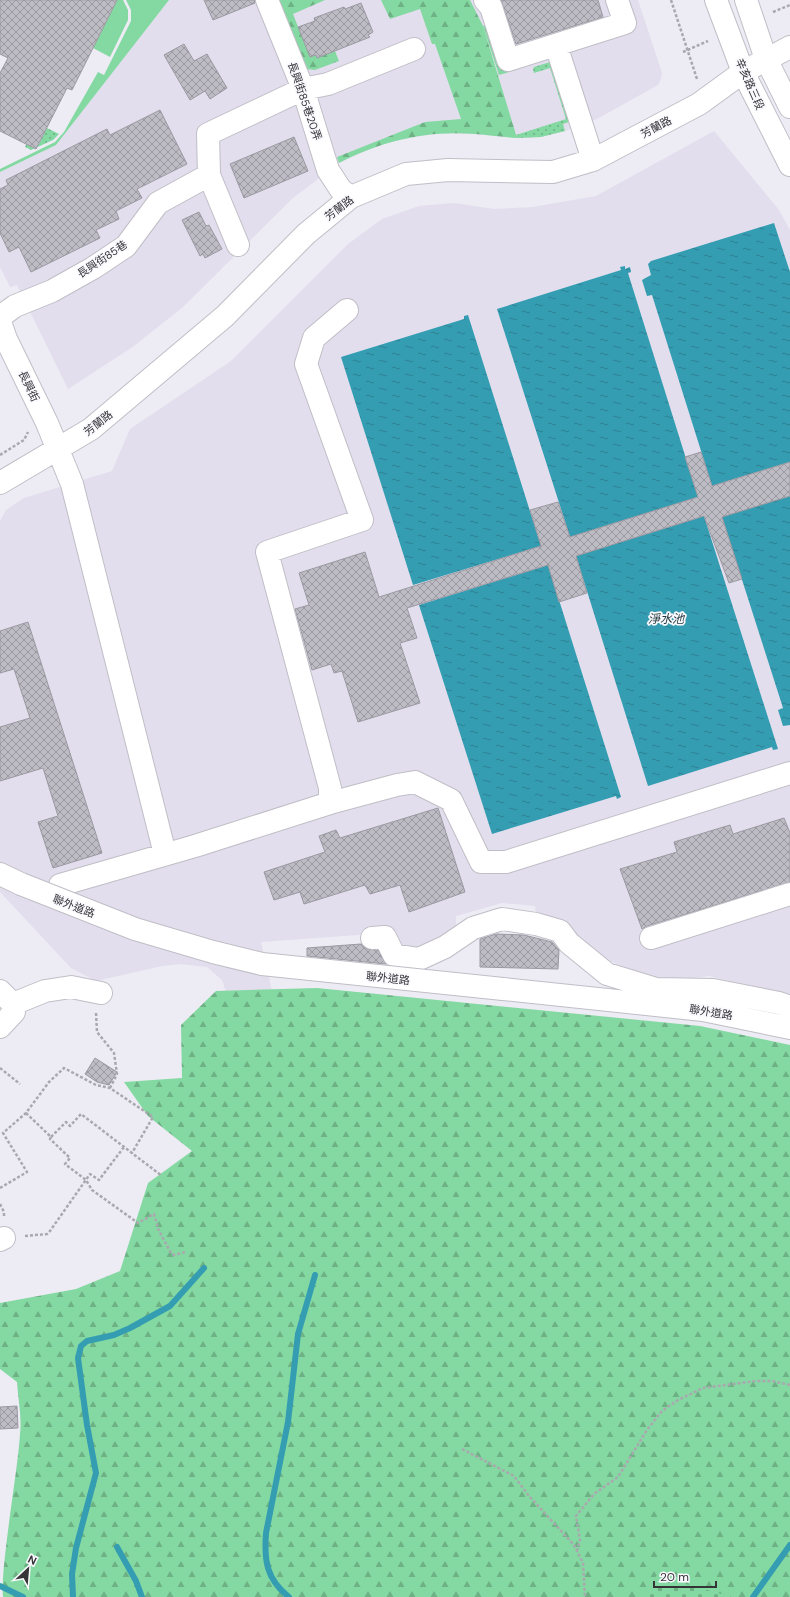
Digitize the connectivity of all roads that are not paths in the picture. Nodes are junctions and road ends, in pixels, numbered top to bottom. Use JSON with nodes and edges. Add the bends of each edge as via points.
{"nodes":[{"id":1,"x":267,"y":0,"type":"edge"},
{"id":2,"x":485,"y":0,"type":"edge"},
{"id":3,"x":617,"y":0,"type":"edge"},
{"id":4,"x":716,"y":0,"type":"edge"},
{"id":5,"x":746,"y":0,"type":"edge"},
{"id":6,"x":556,"y":45,"type":"junction"},
{"id":7,"x":790,"y":47,"type":"edge"},
{"id":8,"x":414,"y":50,"type":"dead end"},
{"id":9,"x":766,"y":59,"type":"junction"},
{"id":10,"x":743,"y":72,"type":"junction"},
{"id":11,"x":304,"y":89,"type":"junction"},
{"id":12,"x":790,"y":107,"type":"edge"},
{"id":13,"x":593,"y":160,"type":"junction"},
{"id":14,"x":790,"y":165,"type":"edge"},
{"id":15,"x":209,"y":175,"type":"junction"},
{"id":16,"x":351,"y":197,"type":"junction"},
{"id":17,"x":238,"y":245,"type":"dead end"},
{"id":18,"x":347,"y":310,"type":"dead end"},
{"id":19,"x":0,"y":317,"type":"edge"},
{"id":20,"x":0,"y":322,"type":"edge"},
{"id":21,"x":58,"y":449,"type":"junction"},
{"id":22,"x":2,"y":476,"type":"edge"},
{"id":23,"x":790,"y":773,"type":"edge"},
{"id":24,"x":330,"y":803,"type":"junction"},
{"id":25,"x":165,"y":854,"type":"junction"},
{"id":26,"x":0,"y":874,"type":"edge"},
{"id":27,"x":60,"y":885,"type":"dead end"},
{"id":28,"x":790,"y":894,"type":"edge"},
{"id":29,"x":372,"y":938,"type":"dead end"},
{"id":30,"x":651,"y":938,"type":"dead end"},
{"id":31,"x":419,"y":959,"type":"junction"},
{"id":32,"x":404,"y":983,"type":"dead end"},
{"id":33,"x":446,"y":987,"type":"junction"},
{"id":34,"x":494,"y":990,"type":"junction"},
{"id":35,"x":101,"y":993,"type":"road end"},
{"id":36,"x":7,"y":998,"type":"edge"},
{"id":37,"x":790,"y":1007,"type":"edge"},
{"id":38,"x":0,"y":1027,"type":"edge"},
{"id":39,"x":790,"y":1028,"type":"edge"}],
"edges":[{"from":1,"to":11,"type":"main road","name":"長興街85巷20弄"},
{"from":2,"to":6,"type":"main road","via":[[491,7],[508,60]]},
{"from":3,"to":6,"type":"main road","via":[[624,23]]},
{"from":4,"to":10,"type":"main road","name":"辛亥路三段"},
{"from":5,"to":9,"type":"main road"},
{"from":6,"to":13,"type":"main road"},
{"from":7,"to":9,"type":"main road","name":"芳蘭路"},
{"from":8,"to":11,"type":"main road","via":[[328,84]]},
{"from":9,"to":10,"type":"main road","name":"芳蘭路"},
{"from":9,"to":12,"type":"main road"},
{"from":10,"to":13,"type":"main road","name":"芳蘭路","via":[[699,104]]},
{"from":10,"to":14,"type":"main road","name":"辛亥路三段"},
{"from":11,"to":15,"type":"main road","via":[[208,134]]},
{"from":11,"to":16,"type":"main road","name":"長興街85巷20弄","via":[[328,170],[341,190]]},
{"from":13,"to":16,"type":"main road","name":"芳蘭路","via":[[553,172],[448,170],[406,174]]},
{"from":15,"to":17,"type":"main road"},
{"from":15,"to":19,"type":"main road","name":"長興街85巷","via":[[158,203],[126,246],[93,268],[52,291],[15,306]]},
{"from":16,"to":21,"type":"main road","name":"芳蘭路","via":[[306,234],[225,316],[167,367],[91,429]]},
{"from":18,"to":24,"type":"main road","via":[[314,338],[306,364],[362,520],[267,552],[330,788]]},
{"from":20,"to":21,"type":"main road","name":"長興街"},
{"from":21,"to":22,"type":"main road","name":"芳蘭路"},
{"from":21,"to":25,"type":"main road","name":"長興街","via":[[72,484]]},
{"from":23,"to":24,"type":"main road","via":[[506,862],[481,862],[451,800],[415,782]]},
{"from":24,"to":25,"type":"main road"},
{"from":25,"to":27,"type":"main road"},
{"from":26,"to":34,"type":"main road","name":"聯外道路","bridge":true,"via":[[135,929],[262,964]]},
{"from":28,"to":30,"type":"main road"},
{"from":29,"to":31,"type":"main road","via":[[385,937],[394,955]]},
{"from":31,"to":33,"type":"main road"},
{"from":31,"to":37,"type":"main road","via":[[445,947],[473,928],[502,919],[560,931],[570,943],[607,974],[656,989],[713,990]]},
{"from":32,"to":33,"type":"main road"},
{"from":33,"to":34,"type":"main road"},
{"from":34,"to":39,"type":"main road","name":"聯外道路","via":[[703,1010]]},
{"from":35,"to":36,"type":"main road","via":[[71,987]]},
{"from":36,"to":38,"type":"main road","via":[[14,1012]]}]}
